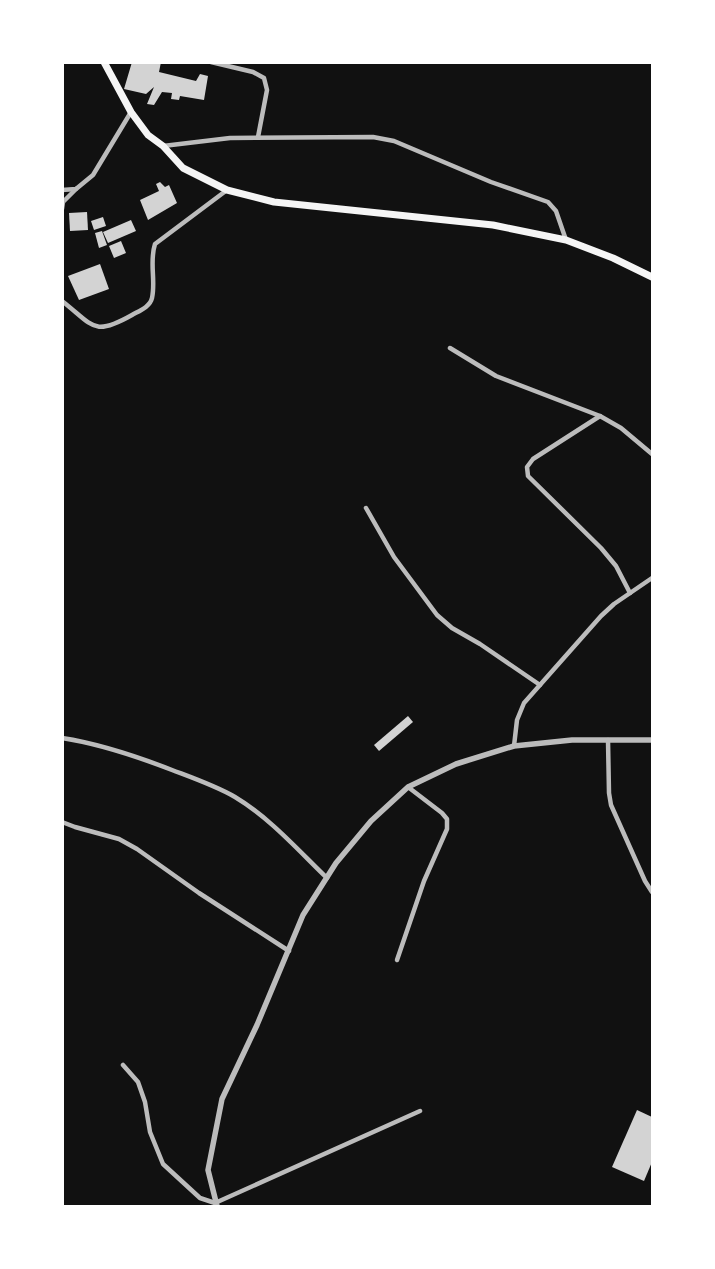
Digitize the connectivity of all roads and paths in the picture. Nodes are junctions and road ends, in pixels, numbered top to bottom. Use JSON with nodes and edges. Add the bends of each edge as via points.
{"nodes":[{"id":1,"x":104,"y":62,"type":"edge"},
{"id":2,"x":212,"y":62,"type":"edge"},
{"id":3,"x":131,"y":112,"type":"junction"},
{"id":4,"x":258,"y":137,"type":"junction"},
{"id":5,"x":163,"y":146,"type":"junction"},
{"id":6,"x":76,"y":189,"type":"junction"},
{"id":7,"x":62,"y":190,"type":"edge"},
{"id":8,"x":227,"y":190,"type":"junction"},
{"id":9,"x":62,"y":209,"type":"edge"},
{"id":10,"x":566,"y":240,"type":"junction"},
{"id":11,"x":652,"y":277,"type":"edge"},
{"id":12,"x":62,"y":301,"type":"edge"},
{"id":13,"x":450,"y":348,"type":"dead end"},
{"id":14,"x":600,"y":416,"type":"junction"},
{"id":15,"x":652,"y":454,"type":"edge"},
{"id":16,"x":366,"y":508,"type":"dead end"},
{"id":17,"x":652,"y":578,"type":"edge"},
{"id":18,"x":630,"y":592,"type":"junction"},
{"id":19,"x":540,"y":685,"type":"junction"},
{"id":20,"x":62,"y":738,"type":"edge"},
{"id":21,"x":608,"y":740,"type":"junction"},
{"id":22,"x":652,"y":740,"type":"edge"},
{"id":23,"x":514,"y":746,"type":"junction"},
{"id":24,"x":408,"y":786,"type":"junction"},
{"id":25,"x":62,"y":822,"type":"edge"},
{"id":26,"x":327,"y":878,"type":"junction"},
{"id":27,"x":652,"y":892,"type":"edge"},
{"id":28,"x":289,"y":951,"type":"junction"},
{"id":29,"x":397,"y":960,"type":"dead end"},
{"id":30,"x":123,"y":1065,"type":"dead end"},
{"id":31,"x":420,"y":1111,"type":"dead end"},
{"id":32,"x":216,"y":1205,"type":"edge"}],
"edges":[{"from":1,"to":3,"type":"highway"},
{"from":2,"to":4,"type":"street","via":[[264,78],[267,90]]},
{"from":3,"to":5,"type":"highway","via":[[148,135]]},
{"from":3,"to":6,"type":"street","via":[[93,175]]},
{"from":4,"to":5,"type":"street"},
{"from":4,"to":10,"type":"street","via":[[351,135],[394,142],[548,202],[556,210]]},
{"from":5,"to":8,"type":"highway","via":[[183,168]]},
{"from":6,"to":7,"type":"street"},
{"from":6,"to":9,"type":"street","via":[[63,202]]},
{"from":8,"to":10,"type":"highway","via":[[274,202],[493,225]]},
{"from":8,"to":12,"type":"street","via":[[155,244],[152,295],[146,306],[111,327],[101,329]]},
{"from":10,"to":11,"type":"highway"},
{"from":13,"to":14,"type":"street","via":[[496,376]]},
{"from":14,"to":15,"type":"street","via":[[621,428]]},
{"from":14,"to":18,"type":"street","via":[[533,459],[527,466],[528,476],[601,548],[616,566]]},
{"from":16,"to":19,"type":"street","via":[[394,557],[437,615]]},
{"from":17,"to":18,"type":"street"},
{"from":18,"to":19,"type":"street","via":[[601,616]]},
{"from":19,"to":23,"type":"street","via":[[520,712]]},
{"from":20,"to":26,"type":"street","via":[[124,752],[236,797],[277,830]]},
{"from":21,"to":22,"type":"street"},
{"from":21,"to":23,"type":"street"},
{"from":21,"to":27,"type":"street","via":[[611,804]]},
{"from":23,"to":24,"type":"street","via":[[456,764]]},
{"from":24,"to":26,"type":"street","via":[[371,821]]},
{"from":24,"to":29,"type":"street","via":[[442,813],[447,829],[424,881]]},
{"from":25,"to":28,"type":"street","via":[[119,839],[137,849]]},
{"from":26,"to":28,"type":"street","via":[[303,915]]},
{"from":28,"to":32,"type":"street","via":[[222,1099],[208,1170]]},
{"from":30,"to":32,"type":"street","via":[[138,1082],[150,1132],[163,1164],[200,1198]]},
{"from":31,"to":32,"type":"street"}]}
